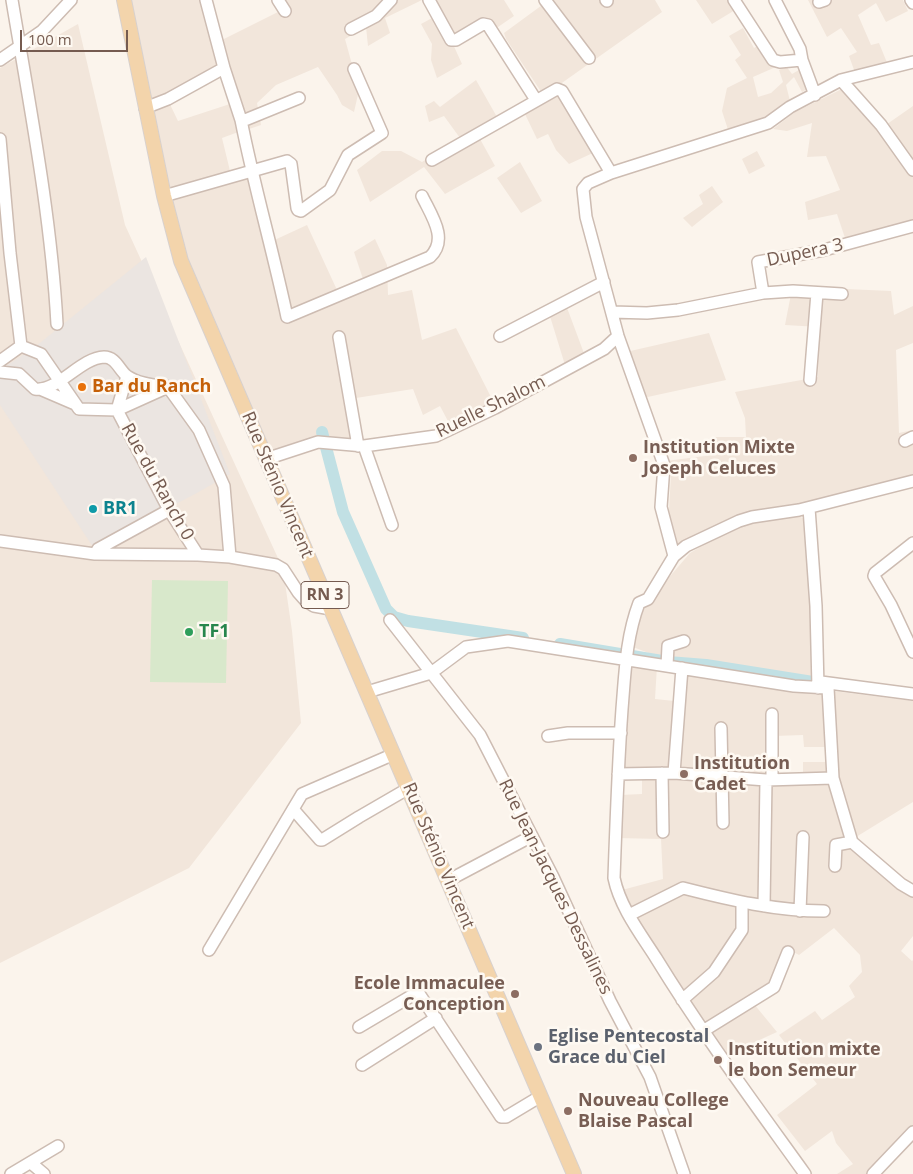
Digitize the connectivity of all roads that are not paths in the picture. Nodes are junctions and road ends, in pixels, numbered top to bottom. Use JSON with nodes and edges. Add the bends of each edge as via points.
{"nodes":[{"id":1,"x":12,"y":0,"type":"edge"},
{"id":2,"x":71,"y":0,"type":"edge"},
{"id":3,"x":124,"y":0,"type":"edge"},
{"id":4,"x":206,"y":0,"type":"edge"},
{"id":5,"x":278,"y":0,"type":"edge"},
{"id":6,"x":391,"y":0,"type":"edge"},
{"id":7,"x":429,"y":0,"type":"edge"},
{"id":8,"x":545,"y":0,"type":"edge"},
{"id":9,"x":734,"y":0,"type":"edge"},
{"id":10,"x":775,"y":0,"type":"edge"},
{"id":11,"x":285,"y":11,"type":"dead end"},
{"id":12,"x":351,"y":29,"type":"dead end"},
{"id":13,"x":20,"y":47,"type":"junction"},
{"id":14,"x":589,"y":58,"type":"dead end"},
{"id":15,"x":0,"y":60,"type":"edge"},
{"id":16,"x":802,"y":60,"type":"junction"},
{"id":17,"x":913,"y":62,"type":"edge"},
{"id":18,"x":224,"y":68,"type":"junction"},
{"id":19,"x":354,"y":70,"type":"dead end"},
{"id":20,"x":841,"y":80,"type":"junction"},
{"id":21,"x":815,"y":94,"type":"junction"},
{"id":22,"x":299,"y":98,"type":"dead end"},
{"id":23,"x":536,"y":100,"type":"junction"},
{"id":24,"x":145,"y":108,"type":"junction"},
{"id":25,"x":241,"y":120,"type":"junction"},
{"id":26,"x":0,"y":139,"type":"edge"},
{"id":27,"x":432,"y":160,"type":"dead end"},
{"id":28,"x":913,"y":170,"type":"edge"},
{"id":29,"x":251,"y":172,"type":"junction"},
{"id":30,"x":611,"y":173,"type":"junction"},
{"id":31,"x":164,"y":196,"type":"junction"},
{"id":32,"x":422,"y":196,"type":"dead end"},
{"id":33,"x":913,"y":226,"type":"edge"},
{"id":34,"x":604,"y":282,"type":"junction"},
{"id":35,"x":764,"y":293,"type":"junction"},
{"id":36,"x":816,"y":293,"type":"junction"},
{"id":37,"x":842,"y":294,"type":"dead end"},
{"id":38,"x":612,"y":312,"type":"junction"},
{"id":39,"x":57,"y":324,"type":"dead end"},
{"id":40,"x":500,"y":336,"type":"dead end"},
{"id":41,"x":618,"y":336,"type":"junction"},
{"id":42,"x":339,"y":337,"type":"dead end"},
{"id":43,"x":21,"y":346,"type":"junction"},
{"id":44,"x":0,"y":361,"type":"edge"},
{"id":45,"x":0,"y":372,"type":"edge"},
{"id":46,"x":127,"y":376,"type":"junction"},
{"id":47,"x":60,"y":380,"type":"junction"},
{"id":48,"x":810,"y":380,"type":"dead end"},
{"id":49,"x":168,"y":387,"type":"junction"},
{"id":50,"x":40,"y":389,"type":"junction"},
{"id":51,"x":75,"y":404,"type":"junction"},
{"id":52,"x":117,"y":410,"type":"junction"},
{"id":53,"x":361,"y":446,"type":"junction"},
{"id":54,"x":266,"y":459,"type":"junction"},
{"id":55,"x":913,"y":481,"type":"edge"},
{"id":56,"x":808,"y":508,"type":"junction"},
{"id":57,"x":169,"y":510,"type":"junction"},
{"id":58,"x":392,"y":525,"type":"dead end"},
{"id":59,"x":0,"y":542,"type":"edge"},
{"id":60,"x":913,"y":543,"type":"edge"},
{"id":61,"x":95,"y":554,"type":"junction"},
{"id":62,"x":198,"y":554,"type":"junction"},
{"id":63,"x":674,"y":556,"type":"junction"},
{"id":64,"x":230,"y":557,"type":"junction"},
{"id":65,"x":331,"y":609,"type":"junction"},
{"id":66,"x":390,"y":620,"type":"dead end"},
{"id":67,"x":684,"y":641,"type":"dead end"},
{"id":68,"x":913,"y":652,"type":"edge"},
{"id":69,"x":627,"y":656,"type":"junction"},
{"id":70,"x":667,"y":663,"type":"junction"},
{"id":71,"x":708,"y":665,"type":"dead end"},
{"id":72,"x":682,"y":668,"type":"junction"},
{"id":73,"x":431,"y":673,"type":"junction"},
{"id":74,"x":795,"y":682,"type":"junction"},
{"id":75,"x":818,"y":685,"type":"junction"},
{"id":76,"x":368,"y":692,"type":"junction"},
{"id":77,"x":913,"y":694,"type":"edge"},
{"id":78,"x":772,"y":714,"type":"dead end"},
{"id":79,"x":721,"y":728,"type":"dead end"},
{"id":80,"x":621,"y":733,"type":"junction"},
{"id":81,"x":548,"y":736,"type":"dead end"},
{"id":82,"x":394,"y":754,"type":"junction"},
{"id":83,"x":662,"y":773,"type":"junction"},
{"id":84,"x":674,"y":773,"type":"junction"},
{"id":85,"x":618,"y":774,"type":"junction"},
{"id":86,"x":722,"y":776,"type":"junction"},
{"id":87,"x":833,"y":778,"type":"junction"},
{"id":88,"x":769,"y":779,"type":"junction"},
{"id":89,"x":409,"y":788,"type":"junction"},
{"id":90,"x":293,"y":809,"type":"junction"},
{"id":91,"x":723,"y":824,"type":"dead end"},
{"id":92,"x":663,"y":832,"type":"dead end"},
{"id":93,"x":532,"y":836,"type":"junction"},
{"id":94,"x":803,"y":836,"type":"dead end"},
{"id":95,"x":852,"y":842,"type":"junction"},
{"id":96,"x":835,"y":866,"type":"dead end"},
{"id":97,"x":449,"y":880,"type":"junction"},
{"id":98,"x":913,"y":891,"type":"edge"},
{"id":99,"x":742,"y":903,"type":"junction"},
{"id":100,"x":764,"y":906,"type":"junction"},
{"id":101,"x":824,"y":910,"type":"dead end"},
{"id":102,"x":800,"y":911,"type":"junction"},
{"id":103,"x":629,"y":915,"type":"junction"},
{"id":104,"x":209,"y":950,"type":"dead end"},
{"id":105,"x":788,"y":952,"type":"dead end"},
{"id":106,"x":682,"y":1000,"type":"junction"},
{"id":107,"x":436,"y":1018,"type":"junction"},
{"id":108,"x":359,"y":1027,"type":"dead end"},
{"id":109,"x":702,"y":1031,"type":"junction"},
{"id":110,"x":362,"y":1064,"type":"dead end"},
{"id":111,"x":541,"y":1096,"type":"junction"},
{"id":112,"x":913,"y":1132,"type":"edge"},
{"id":113,"x":58,"y":1146,"type":"dead end"},
{"id":114,"x":31,"y":1162,"type":"junction"},
{"id":115,"x":11,"y":1174,"type":"edge"},
{"id":116,"x":44,"y":1174,"type":"edge"},
{"id":117,"x":574,"y":1174,"type":"edge"},
{"id":118,"x":684,"y":1174,"type":"edge"},
{"id":119,"x":804,"y":1174,"type":"edge"},
{"id":120,"x":873,"y":1174,"type":"edge"}],
"edges":[{"from":1,"to":13,"type":"street"},
{"from":2,"to":13,"type":"street","via":[[42,31]]},
{"from":3,"to":24,"type":"main road","name":"Rue Sténio Vincent","number":"RN 3"},
{"from":4,"to":18,"type":"street"},
{"from":5,"to":11,"type":"street"},
{"from":6,"to":12,"type":"street","via":[[376,16]]},
{"from":7,"to":23,"type":"street","via":[[451,40],[483,24],[488,25]]},
{"from":8,"to":14,"type":"street"},
{"from":9,"to":16,"type":"street","via":[[773,60]]},
{"from":10,"to":16,"type":"street","via":[[797,41]]},
{"from":13,"to":15,"type":"street"},
{"from":13,"to":39,"type":"street","via":[[54,270]]},
{"from":16,"to":21,"type":"street"},
{"from":17,"to":20,"type":"street"},
{"from":18,"to":24,"type":"street"},
{"from":18,"to":25,"type":"street"},
{"from":19,"to":29,"type":"street","via":[[382,134],[348,154],[330,190],[299,211],[290,162]]},
{"from":20,"to":21,"type":"street"},
{"from":20,"to":28,"type":"street"},
{"from":21,"to":30,"type":"street","via":[[768,123]]},
{"from":22,"to":25,"type":"street"},
{"from":23,"to":27,"type":"street"},
{"from":23,"to":30,"type":"street","via":[[557,89],[562,92]]},
{"from":24,"to":31,"type":"main road","name":"Rue Sténio Vincent","number":"RN 3"},
{"from":25,"to":29,"type":"street"},
{"from":26,"to":43,"type":"street"},
{"from":29,"to":31,"type":"street"},
{"from":29,"to":32,"type":"street","via":[[287,316],[430,257],[438,247],[438,228]]},
{"from":30,"to":34,"type":"street","via":[[583,188],[586,218]]},
{"from":31,"to":54,"type":"main road","name":"Rue Sténio Vincent","number":"RN 3","via":[[181,261]]},
{"from":33,"to":35,"type":"street","name":"Dupera 3","via":[[824,250],[758,262]]},
{"from":34,"to":38,"type":"street"},
{"from":34,"to":40,"type":"street"},
{"from":35,"to":36,"type":"street"},
{"from":35,"to":38,"type":"street","name":"Dupera 3","via":[[678,310]]},
{"from":36,"to":37,"type":"street"},
{"from":36,"to":48,"type":"street"},
{"from":38,"to":41,"type":"street"},
{"from":41,"to":53,"type":"street","name":"Ruelle Shalom","via":[[604,349],[436,436]]},
{"from":41,"to":63,"type":"street","via":[[664,465],[661,507]]},
{"from":42,"to":53,"type":"street"},
{"from":43,"to":44,"type":"street"},
{"from":43,"to":47,"type":"street","via":[[41,354]]},
{"from":45,"to":50,"type":"street","via":[[19,374],[35,389]]},
{"from":46,"to":47,"type":"street","via":[[107,357],[89,362]]},
{"from":46,"to":49,"type":"street","via":[[144,384]]},
{"from":46,"to":52,"type":"street"},
{"from":47,"to":50,"type":"street"},
{"from":47,"to":51,"type":"street"},
{"from":49,"to":52,"type":"street","name":"Rue du Ranch 0"},
{"from":49,"to":64,"type":"street","via":[[199,430],[224,486]]},
{"from":50,"to":51,"type":"street"},
{"from":51,"to":52,"type":"street","via":[[79,408]]},
{"from":52,"to":57,"type":"street","name":"Rue du Ranch 0"},
{"from":53,"to":54,"type":"street","name":"Ruelle Shalom","via":[[318,442]]},
{"from":53,"to":58,"type":"street"},
{"from":54,"to":65,"type":"main road","name":"Rue Sténio Vincent","number":"RN 3"},
{"from":55,"to":56,"type":"street"},
{"from":56,"to":63,"type":"street","via":[[745,519],[686,546]]},
{"from":56,"to":75,"type":"street"},
{"from":57,"to":61,"type":"street","via":[[98,549]]},
{"from":57,"to":62,"type":"street","name":"Rue du Ranch 0"},
{"from":59,"to":61,"type":"street"},
{"from":60,"to":68,"type":"street","via":[[874,576]]},
{"from":61,"to":62,"type":"street"},
{"from":62,"to":64,"type":"street"},
{"from":63,"to":69,"type":"street","via":[[648,599],[639,603]]},
{"from":64,"to":65,"type":"street","via":[[280,566],[306,601]]},
{"from":65,"to":76,"type":"main road","name":"Rue Sténio Vincent","number":"RN 3"},
{"from":66,"to":73,"type":"street","name":"Rue Jean-Jacques Dessalines"},
{"from":67,"to":70,"type":"street","via":[[668,646]]},
{"from":69,"to":70,"type":"street"},
{"from":69,"to":73,"type":"street","via":[[508,641],[466,647]]},
{"from":69,"to":80,"type":"street"},
{"from":70,"to":72,"type":"street"},
{"from":71,"to":74,"type":"street"},
{"from":72,"to":74,"type":"street"},
{"from":72,"to":84,"type":"street"},
{"from":73,"to":76,"type":"street"},
{"from":73,"to":93,"type":"street","name":"Rue Jean-Jacques Dessalines","via":[[480,735]]},
{"from":74,"to":75,"type":"street"},
{"from":75,"to":77,"type":"street"},
{"from":75,"to":87,"type":"street","via":[[828,688]]},
{"from":76,"to":82,"type":"main road","name":"Rue Sténio Vincent","number":"RN 3"},
{"from":78,"to":88,"type":"street"},
{"from":79,"to":86,"type":"street"},
{"from":80,"to":81,"type":"street"},
{"from":80,"to":85,"type":"street"},
{"from":82,"to":89,"type":"main road","name":"Rue Sténio Vincent","number":"RN 3"},
{"from":82,"to":90,"type":"street","via":[[302,794]]},
{"from":83,"to":84,"type":"street"},
{"from":83,"to":85,"type":"street"},
{"from":83,"to":92,"type":"street"},
{"from":84,"to":86,"type":"street"},
{"from":85,"to":103,"type":"street","via":[[614,878]]},
{"from":86,"to":88,"type":"street"},
{"from":86,"to":91,"type":"street"},
{"from":87,"to":88,"type":"street"},
{"from":87,"to":95,"type":"street"},
{"from":88,"to":100,"type":"street"},
{"from":89,"to":90,"type":"street","via":[[322,840]]},
{"from":89,"to":97,"type":"main road","name":"Rue Sténio Vincent","number":"RN 3"},
{"from":90,"to":104,"type":"street"},
{"from":93,"to":97,"type":"street"},
{"from":93,"to":118,"type":"street","name":"Rue Jean-Jacques Dessalines","via":[[610,1001],[650,1077]]},
{"from":94,"to":102,"type":"street"},
{"from":95,"to":96,"type":"street","via":[[836,845]]},
{"from":95,"to":98,"type":"street"},
{"from":97,"to":111,"type":"main road","name":"Rue Sténio Vincent","number":"RN 3"},
{"from":99,"to":100,"type":"street"},
{"from":99,"to":103,"type":"street","via":[[683,888]]},
{"from":99,"to":106,"type":"street","via":[[742,930],[714,972]]},
{"from":100,"to":102,"type":"street"},
{"from":101,"to":102,"type":"street"},
{"from":103,"to":106,"type":"street"},
{"from":105,"to":109,"type":"street","via":[[774,986]]},
{"from":106,"to":109,"type":"street"},
{"from":107,"to":108,"type":"street","via":[[421,994],[416,992]]},
{"from":107,"to":110,"type":"street"},
{"from":107,"to":111,"type":"street","via":[[501,1117]]},
{"from":109,"to":119,"type":"street"},
{"from":111,"to":117,"type":"main road","name":"Rue Sténio Vincent","number":"RN 3"},
{"from":112,"to":120,"type":"street"},
{"from":113,"to":114,"type":"street"},
{"from":114,"to":115,"type":"street"},
{"from":114,"to":116,"type":"street"}]}
